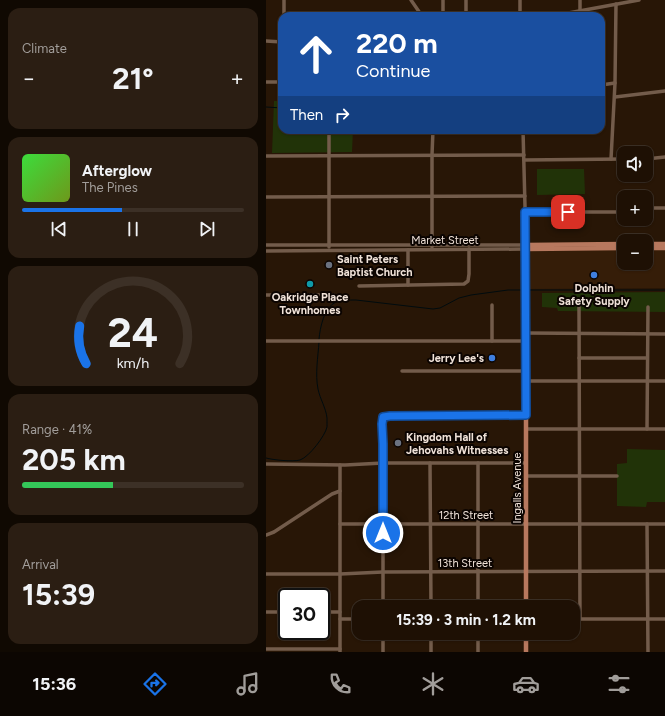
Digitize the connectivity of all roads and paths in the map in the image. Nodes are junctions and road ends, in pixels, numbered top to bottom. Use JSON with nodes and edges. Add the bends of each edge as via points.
{"nodes":[{"id":1,"x":284,"y":0,"type":"edge"},
{"id":2,"x":411,"y":0,"type":"edge"},
{"id":3,"x":443,"y":0,"type":"edge"},
{"id":4,"x":466,"y":0,"type":"edge"},
{"id":5,"x":520,"y":0,"type":"edge"},
{"id":6,"x":580,"y":0,"type":"edge"},
{"id":7,"x":639,"y":0,"type":"edge"},
{"id":8,"x":616,"y":4,"type":"junction"},
{"id":9,"x":580,"y":11,"type":"junction"},
{"id":10,"x":284,"y":12,"type":"edge"},
{"id":11,"x":419,"y":12,"type":"edge"},
{"id":12,"x":443,"y":12,"type":"edge"},
{"id":13,"x":466,"y":12,"type":"edge"},
{"id":14,"x":520,"y":12,"type":"edge"},
{"id":15,"x":574,"y":12,"type":"edge"},
{"id":16,"x":266,"y":42,"type":"edge"},
{"id":17,"x":278,"y":42,"type":"edge"},
{"id":18,"x":266,"y":82,"type":"edge"},
{"id":19,"x":278,"y":82,"type":"edge"},
{"id":20,"x":615,"y":83,"type":"junction"},
{"id":21,"x":605,"y":84,"type":"edge"},
{"id":22,"x":665,"y":91,"type":"edge"},
{"id":23,"x":615,"y":97,"type":"junction"},
{"id":24,"x":329,"y":134,"type":"edge"},
{"id":25,"x":433,"y":134,"type":"edge"},
{"id":26,"x":523,"y":134,"type":"edge"},
{"id":27,"x":432,"y":155,"type":"junction"},
{"id":28,"x":524,"y":155,"type":"junction"},
{"id":29,"x":266,"y":156,"type":"edge"},
{"id":30,"x":328,"y":156,"type":"junction"},
{"id":31,"x":665,"y":156,"type":"edge"},
{"id":32,"x":653,"y":158,"type":"edge"},
{"id":33,"x":524,"y":160,"type":"junction"},
{"id":34,"x":611,"y":160,"type":"junction"},
{"id":35,"x":617,"y":160,"type":"edge"},
{"id":36,"x":432,"y":196,"type":"junction"},
{"id":37,"x":525,"y":196,"type":"junction"},
{"id":38,"x":266,"y":197,"type":"edge"},
{"id":39,"x":328,"y":197,"type":"junction"},
{"id":40,"x":653,"y":208,"type":"edge"},
{"id":41,"x":665,"y":208,"type":"edge"},
{"id":42,"x":525,"y":212,"type":"junction"},
{"id":43,"x":617,"y":212,"type":"edge"},
{"id":44,"x":617,"y":244,"type":"edge"},
{"id":45,"x":653,"y":244,"type":"edge"},
{"id":46,"x":665,"y":244,"type":"edge"},
{"id":47,"x":266,"y":245,"type":"edge"},
{"id":48,"x":432,"y":247,"type":"junction"},
{"id":49,"x":526,"y":247,"type":"junction"},
{"id":50,"x":329,"y":248,"type":"junction"},
{"id":51,"x":617,"y":248,"type":"edge"},
{"id":52,"x":653,"y":248,"type":"edge"},
{"id":53,"x":665,"y":248,"type":"edge"},
{"id":54,"x":469,"y":249,"type":"junction"},
{"id":55,"x":408,"y":250,"type":"junction"},
{"id":56,"x":266,"y":251,"type":"edge"},
{"id":57,"x":408,"y":285,"type":"junction"},
{"id":58,"x":359,"y":286,"type":"dead end"},
{"id":59,"x":266,"y":295,"type":"edge"},
{"id":60,"x":334,"y":295,"type":"dead end"},
{"id":61,"x":492,"y":305,"type":"dead end"},
{"id":62,"x":579,"y":306,"type":"dead end"},
{"id":63,"x":648,"y":307,"type":"dead end"},
{"id":64,"x":526,"y":333,"type":"junction"},
{"id":65,"x":579,"y":334,"type":"junction"},
{"id":66,"x":648,"y":334,"type":"junction"},
{"id":67,"x":665,"y":334,"type":"edge"},
{"id":68,"x":266,"y":341,"type":"edge"},
{"id":69,"x":492,"y":341,"type":"junction"},
{"id":70,"x":526,"y":341,"type":"junction"},
{"id":71,"x":579,"y":358,"type":"junction"},
{"id":72,"x":647,"y":358,"type":"junction"},
{"id":73,"x":402,"y":371,"type":"dead end"},
{"id":74,"x":526,"y":371,"type":"junction"},
{"id":75,"x":526,"y":381,"type":"junction"},
{"id":76,"x":579,"y":381,"type":"junction"},
{"id":77,"x":647,"y":381,"type":"junction"},
{"id":78,"x":665,"y":381,"type":"edge"},
{"id":79,"x":526,"y":415,"type":"junction"},
{"id":80,"x":526,"y":429,"type":"junction"},
{"id":81,"x":579,"y":429,"type":"junction"},
{"id":82,"x":647,"y":429,"type":"junction"},
{"id":83,"x":665,"y":429,"type":"edge"},
{"id":84,"x":383,"y":463,"type":"junction"},
{"id":85,"x":430,"y":463,"type":"junction"},
{"id":86,"x":478,"y":463,"type":"junction"},
{"id":87,"x":526,"y":463,"type":"junction"},
{"id":88,"x":266,"y":464,"type":"edge"},
{"id":89,"x":340,"y":465,"type":"junction"},
{"id":90,"x":526,"y":476,"type":"junction"},
{"id":91,"x":579,"y":476,"type":"junction"},
{"id":92,"x":617,"y":476,"type":"dead end"},
{"id":93,"x":340,"y":490,"type":"junction"},
{"id":94,"x":340,"y":524,"type":"junction"},
{"id":95,"x":383,"y":524,"type":"junction"},
{"id":96,"x":430,"y":524,"type":"junction"},
{"id":97,"x":478,"y":524,"type":"junction"},
{"id":98,"x":526,"y":524,"type":"junction"},
{"id":99,"x":580,"y":524,"type":"junction"},
{"id":100,"x":647,"y":524,"type":"junction"},
{"id":101,"x":665,"y":524,"type":"edge"},
{"id":102,"x":266,"y":535,"type":"edge"},
{"id":103,"x":383,"y":572,"type":"junction"},
{"id":104,"x":431,"y":572,"type":"junction"},
{"id":105,"x":478,"y":572,"type":"junction"},
{"id":106,"x":526,"y":572,"type":"junction"},
{"id":107,"x":580,"y":572,"type":"junction"},
{"id":108,"x":648,"y":572,"type":"junction"},
{"id":109,"x":665,"y":572,"type":"edge"},
{"id":110,"x":266,"y":574,"type":"edge"},
{"id":111,"x":340,"y":574,"type":"junction"},
{"id":112,"x":383,"y":600,"type":"edge"},
{"id":113,"x":431,"y":600,"type":"edge"},
{"id":114,"x":478,"y":600,"type":"edge"},
{"id":115,"x":526,"y":600,"type":"edge"},
{"id":116,"x":580,"y":600,"type":"edge"},
{"id":117,"x":266,"y":612,"type":"edge"},
{"id":118,"x":278,"y":612,"type":"edge"},
{"id":119,"x":330,"y":612,"type":"edge"},
{"id":120,"x":340,"y":612,"type":"junction"},
{"id":121,"x":340,"y":619,"type":"junction"},
{"id":122,"x":352,"y":619,"type":"edge"},
{"id":123,"x":580,"y":619,"type":"edge"},
{"id":124,"x":648,"y":619,"type":"junction"},
{"id":125,"x":665,"y":619,"type":"edge"},
{"id":126,"x":383,"y":640,"type":"edge"},
{"id":127,"x":431,"y":640,"type":"edge"},
{"id":128,"x":478,"y":640,"type":"edge"},
{"id":129,"x":526,"y":640,"type":"edge"},
{"id":130,"x":266,"y":649,"type":"edge"},
{"id":131,"x":340,"y":650,"type":"edge"},
{"id":132,"x":383,"y":652,"type":"edge"},
{"id":133,"x":431,"y":652,"type":"edge"},
{"id":134,"x":478,"y":652,"type":"edge"},
{"id":135,"x":526,"y":652,"type":"edge"},
{"id":136,"x":648,"y":652,"type":"edge"}],
"edges":[{"from":1,"to":10,"type":"street"},
{"from":2,"to":11,"type":"street"},
{"from":3,"to":12,"type":"street"},
{"from":4,"to":13,"type":"street"},
{"from":5,"to":14,"type":"street"},
{"from":6,"to":9,"type":"street"},
{"from":7,"to":8,"type":"street"},
{"from":8,"to":9,"type":"street"},
{"from":8,"to":20,"type":"street"},
{"from":9,"to":15,"type":"street"},
{"from":16,"to":17,"type":"street"},
{"from":18,"to":19,"type":"street"},
{"from":20,"to":21,"type":"street"},
{"from":20,"to":23,"type":"street"},
{"from":22,"to":23,"type":"street"},
{"from":23,"to":34,"type":"street"},
{"from":24,"to":30,"type":"street"},
{"from":25,"to":27,"type":"street"},
{"from":26,"to":28,"type":"street","name":"Ingalls Avenue"},
{"from":27,"to":28,"type":"street"},
{"from":27,"to":30,"type":"street"},
{"from":27,"to":36,"type":"street"},
{"from":28,"to":33,"type":"street","name":"Ingalls Avenue"},
{"from":29,"to":30,"type":"street"},
{"from":30,"to":39,"type":"street"},
{"from":31,"to":32,"type":"street"},
{"from":33,"to":34,"type":"street"},
{"from":33,"to":37,"type":"street","name":"Ingalls Avenue"},
{"from":34,"to":35,"type":"street"},
{"from":36,"to":37,"type":"street"},
{"from":36,"to":39,"type":"street"},
{"from":36,"to":48,"type":"street"},
{"from":37,"to":42,"type":"street","name":"Ingalls Avenue"},
{"from":38,"to":39,"type":"street"},
{"from":39,"to":50,"type":"street"},
{"from":40,"to":41,"type":"street"},
{"from":42,"to":43,"type":"street"},
{"from":42,"to":49,"type":"street","name":"Ingalls Avenue"},
{"from":44,"to":49,"type":"main road","name":"Market Street"},
{"from":45,"to":46,"type":"main road"},
{"from":47,"to":50,"type":"street","name":"Market Street"},
{"from":48,"to":49,"type":"street","name":"Market Street"},
{"from":48,"to":50,"type":"street","name":"Market Street"},
{"from":48,"to":54,"type":"street","name":"Market Street"},
{"from":48,"to":55,"type":"street","name":"Market Street"},
{"from":49,"to":51,"type":"main road","name":"Market Street"},
{"from":49,"to":54,"type":"street","name":"Market Street"},
{"from":49,"to":64,"type":"main road","name":"Ingalls Avenue"},
{"from":50,"to":55,"type":"street","name":"Market Street"},
{"from":50,"to":56,"type":"street","name":"Market Street"},
{"from":52,"to":53,"type":"main road"},
{"from":54,"to":57,"type":"street","via":[[469,274],[468,281],[464,284]]},
{"from":55,"to":57,"type":"street"},
{"from":57,"to":58,"type":"street"},
{"from":59,"to":60,"type":"street"},
{"from":61,"to":69,"type":"street"},
{"from":62,"to":65,"type":"street"},
{"from":63,"to":66,"type":"street"},
{"from":64,"to":65,"type":"street"},
{"from":64,"to":70,"type":"main road","name":"Ingalls Avenue"},
{"from":65,"to":66,"type":"street"},
{"from":65,"to":71,"type":"street"},
{"from":66,"to":67,"type":"street"},
{"from":66,"to":72,"type":"street"},
{"from":68,"to":69,"type":"street"},
{"from":69,"to":70,"type":"street"},
{"from":70,"to":74,"type":"main road","name":"Ingalls Avenue"},
{"from":71,"to":72,"type":"street"},
{"from":71,"to":76,"type":"street"},
{"from":72,"to":77,"type":"street"},
{"from":73,"to":74,"type":"street"},
{"from":74,"to":75,"type":"main road","name":"Ingalls Avenue"},
{"from":75,"to":76,"type":"street"},
{"from":75,"to":79,"type":"main road","name":"Ingalls Avenue"},
{"from":76,"to":77,"type":"street"},
{"from":76,"to":81,"type":"street"},
{"from":77,"to":78,"type":"street"},
{"from":77,"to":82,"type":"street"},
{"from":79,"to":80,"type":"main road","name":"Ingalls Avenue"},
{"from":79,"to":84,"type":"street","via":[[385,416],[382,418]]},
{"from":80,"to":81,"type":"street"},
{"from":80,"to":87,"type":"main road","name":"Ingalls Avenue"},
{"from":81,"to":82,"type":"street"},
{"from":81,"to":91,"type":"street"},
{"from":82,"to":83,"type":"street"},
{"from":84,"to":85,"type":"street"},
{"from":84,"to":89,"type":"street"},
{"from":84,"to":95,"type":"street"},
{"from":85,"to":86,"type":"street"},
{"from":85,"to":96,"type":"street"},
{"from":86,"to":87,"type":"street"},
{"from":86,"to":97,"type":"street"},
{"from":87,"to":90,"type":"main road","name":"Ingalls Avenue"},
{"from":88,"to":89,"type":"street"},
{"from":89,"to":93,"type":"street"},
{"from":90,"to":91,"type":"street"},
{"from":90,"to":98,"type":"main road","name":"Ingalls Avenue"},
{"from":91,"to":92,"type":"street"},
{"from":91,"to":99,"type":"street"},
{"from":93,"to":94,"type":"street"},
{"from":93,"to":102,"type":"street"},
{"from":94,"to":95,"type":"street","name":"12th Street"},
{"from":94,"to":111,"type":"street"},
{"from":95,"to":96,"type":"street","name":"12th Street"},
{"from":95,"to":103,"type":"street"},
{"from":96,"to":97,"type":"street","name":"12th Street"},
{"from":96,"to":104,"type":"street"},
{"from":97,"to":98,"type":"street","name":"12th Street"},
{"from":97,"to":105,"type":"street"},
{"from":98,"to":99,"type":"street","name":"12th Street"},
{"from":98,"to":106,"type":"main road","name":"Ingalls Avenue"},
{"from":99,"to":100,"type":"street","name":"12th Street"},
{"from":99,"to":107,"type":"street"},
{"from":100,"to":101,"type":"street","name":"12th Street"},
{"from":100,"to":108,"type":"street"},
{"from":103,"to":104,"type":"street","name":"13th Street"},
{"from":103,"to":111,"type":"street","name":"13th Street"},
{"from":103,"to":112,"type":"street"},
{"from":104,"to":105,"type":"street","name":"13th Street"},
{"from":104,"to":113,"type":"street"},
{"from":105,"to":106,"type":"street","name":"13th Street"},
{"from":105,"to":114,"type":"street"},
{"from":106,"to":107,"type":"street","name":"13th Street"},
{"from":106,"to":115,"type":"main road","name":"Ingalls Avenue"},
{"from":107,"to":108,"type":"street","name":"13th Street"},
{"from":107,"to":116,"type":"street"},
{"from":108,"to":109,"type":"street","name":"13th Street"},
{"from":108,"to":124,"type":"street"},
{"from":110,"to":111,"type":"street","name":"13th Street"},
{"from":111,"to":120,"type":"street"},
{"from":117,"to":118,"type":"street"},
{"from":119,"to":120,"type":"street"},
{"from":120,"to":121,"type":"street"},
{"from":121,"to":122,"type":"street"},
{"from":121,"to":131,"type":"street"},
{"from":123,"to":124,"type":"street"},
{"from":124,"to":125,"type":"street"},
{"from":124,"to":136,"type":"street"},
{"from":126,"to":132,"type":"street"},
{"from":127,"to":133,"type":"street"},
{"from":128,"to":134,"type":"street"},
{"from":129,"to":135,"type":"main road"},
{"from":130,"to":131,"type":"street"}]}
